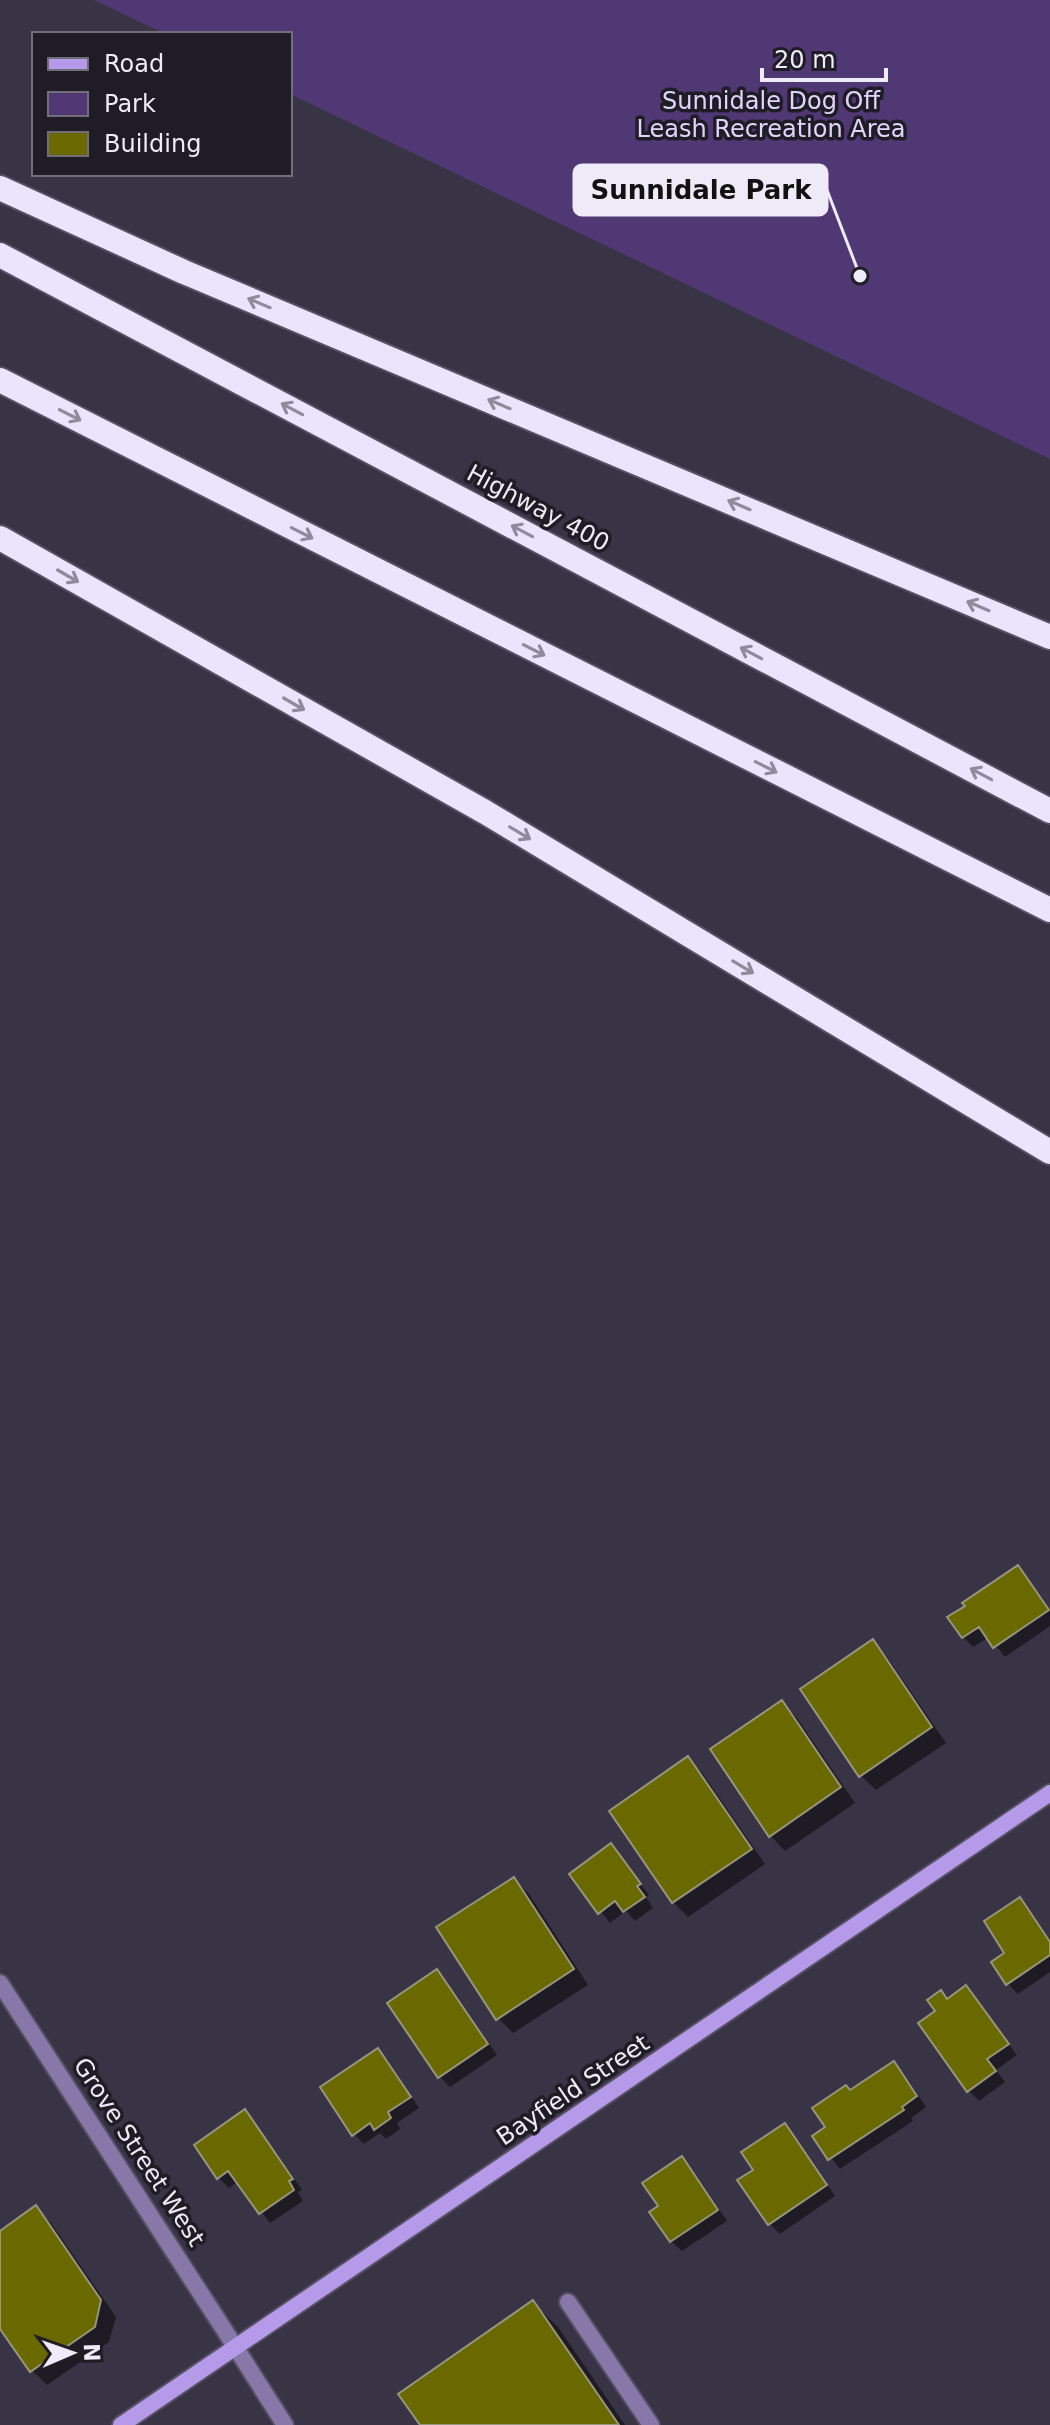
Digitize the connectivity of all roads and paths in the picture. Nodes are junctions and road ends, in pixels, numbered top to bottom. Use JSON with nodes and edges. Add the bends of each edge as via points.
{"nodes":[{"id":1,"x":0,"y":188,"type":"edge"},
{"id":2,"x":0,"y":255,"type":"edge"},
{"id":3,"x":0,"y":380,"type":"edge"},
{"id":4,"x":0,"y":538,"type":"edge"},
{"id":5,"x":1050,"y":637,"type":"edge"},
{"id":6,"x":1050,"y":811,"type":"edge"},
{"id":7,"x":1050,"y":910,"type":"edge"},
{"id":8,"x":1050,"y":1152,"type":"edge"},
{"id":9,"x":1050,"y":1793,"type":"edge"},
{"id":10,"x":0,"y":1983,"type":"edge"},
{"id":11,"x":568,"y":2302,"type":"dead end"},
{"id":12,"x":236,"y":2348,"type":"junction"},
{"id":13,"x":121,"y":2425,"type":"edge"},
{"id":14,"x":285,"y":2425,"type":"edge"},
{"id":15,"x":651,"y":2425,"type":"edge"}],
"edges":[{"from":5,"to":1,"type":"highway","one_way":true,"via":[[184,272]]},
{"from":6,"to":2,"type":"highway","name":"Highway 400","one_way":true},
{"from":3,"to":7,"type":"highway","one_way":true},
{"from":4,"to":8,"type":"highway","one_way":true,"via":[[485,812]]},
{"from":9,"to":12,"type":"main road","name":"Bayfield Street"},
{"from":10,"to":12,"type":"street","name":"Grove Street West"},
{"from":11,"to":15,"type":"street"},
{"from":12,"to":13,"type":"main road","name":"Bayfield Street"},
{"from":12,"to":14,"type":"street","name":"Grove Street West"}]}
